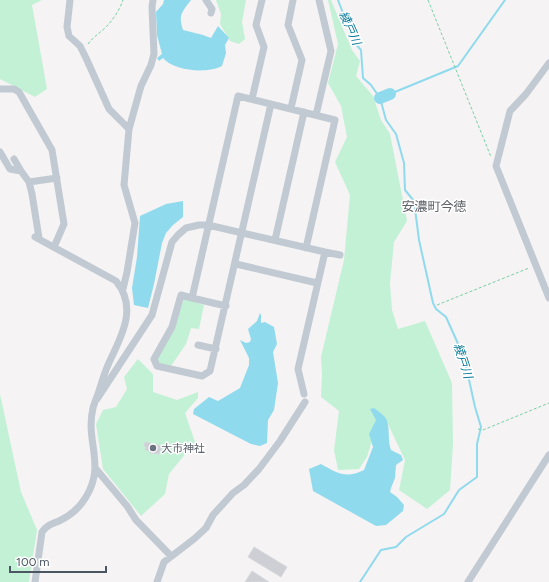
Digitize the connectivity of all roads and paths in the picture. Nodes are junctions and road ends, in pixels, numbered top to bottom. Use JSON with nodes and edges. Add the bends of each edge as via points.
{"nodes":[{"id":1,"x":70,"y":0,"type":"edge"},
{"id":2,"x":123,"y":0,"type":"edge"},
{"id":3,"x":153,"y":0,"type":"edge"},
{"id":4,"x":206,"y":0,"type":"edge"},
{"id":5,"x":262,"y":0,"type":"edge"},
{"id":6,"x":293,"y":0,"type":"edge"},
{"id":7,"x":319,"y":0,"type":"edge"},
{"id":8,"x":428,"y":0,"type":"edge"},
{"id":9,"x":212,"y":13,"type":"dead end"},
{"id":10,"x":82,"y":51,"type":"junction"},
{"id":11,"x":549,"y":63,"type":"edge"},
{"id":12,"x":0,"y":89,"type":"edge"},
{"id":13,"x":252,"y":99,"type":"junction"},
{"id":14,"x":271,"y":104,"type":"junction"},
{"id":15,"x":291,"y":108,"type":"junction"},
{"id":16,"x":304,"y":112,"type":"junction"},
{"id":17,"x":316,"y":114,"type":"junction"},
{"id":18,"x":129,"y":129,"type":"junction"},
{"id":19,"x":0,"y":152,"type":"edge"},
{"id":20,"x":14,"y":159,"type":"dead end"},
{"id":21,"x":496,"y":166,"type":"junction"},
{"id":22,"x":21,"y":171,"type":"junction"},
{"id":23,"x":57,"y":178,"type":"junction"},
{"id":24,"x":29,"y":182,"type":"junction"},
{"id":25,"x":208,"y":225,"type":"junction"},
{"id":26,"x":242,"y":233,"type":"junction"},
{"id":27,"x":274,"y":240,"type":"junction"},
{"id":28,"x":54,"y":247,"type":"junction"},
{"id":29,"x":306,"y":248,"type":"junction"},
{"id":30,"x":325,"y":252,"type":"junction"},
{"id":31,"x":340,"y":255,"type":"dead end"},
{"id":32,"x":236,"y":264,"type":"junction"},
{"id":33,"x":536,"y":265,"type":"junction"},
{"id":34,"x":317,"y":283,"type":"junction"},
{"id":35,"x":123,"y":289,"type":"junction"},
{"id":36,"x":192,"y":298,"type":"junction"},
{"id":37,"x":549,"y":298,"type":"edge"},
{"id":38,"x":437,"y":305,"type":"dead end"},
{"id":39,"x":226,"y":306,"type":"junction"},
{"id":40,"x":198,"y":344,"type":"dead end"},
{"id":41,"x":216,"y":349,"type":"junction"},
{"id":42,"x":304,"y":394,"type":"dead end"},
{"id":43,"x":96,"y":399,"type":"junction"},
{"id":44,"x":305,"y":402,"type":"dead end"},
{"id":45,"x":549,"y":403,"type":"edge"},
{"id":46,"x":478,"y":429,"type":"dead end"},
{"id":47,"x":549,"y":455,"type":"edge"},
{"id":48,"x":96,"y":469,"type":"junction"},
{"id":49,"x":172,"y":556,"type":"junction"},
{"id":50,"x":35,"y":582,"type":"edge"},
{"id":51,"x":157,"y":582,"type":"edge"},
{"id":52,"x":468,"y":582,"type":"edge"}],
"edges":[{"from":1,"to":10,"type":"street","via":[[66,27],[69,36]]},
{"from":2,"to":10,"type":"path","via":[[106,27],[94,36]]},
{"from":3,"to":18,"type":"street","via":[[154,54],[141,86]]},
{"from":4,"to":9,"type":"street"},
{"from":5,"to":13,"type":"street","via":[[256,25],[264,47]]},
{"from":6,"to":15,"type":"street","via":[[288,25],[302,60]]},
{"from":7,"to":17,"type":"street","via":[[331,51]]},
{"from":8,"to":21,"type":"path"},
{"from":10,"to":18,"type":"street","via":[[109,109]]},
{"from":11,"to":21,"type":"street","via":[[510,111]]},
{"from":12,"to":23,"type":"street","via":[[14,89],[19,92],[51,147]]},
{"from":13,"to":14,"type":"street"},
{"from":13,"to":25,"type":"street","via":[[238,96]]},
{"from":14,"to":15,"type":"street"},
{"from":14,"to":26,"type":"street"},
{"from":15,"to":16,"type":"street"},
{"from":16,"to":17,"type":"street"},
{"from":16,"to":27,"type":"street"},
{"from":17,"to":29,"type":"street","via":[[335,120]]},
{"from":18,"to":35,"type":"street","via":[[124,185],[135,223]]},
{"from":19,"to":22,"type":"street","via":[[10,169]]},
{"from":20,"to":22,"type":"street"},
{"from":21,"to":33,"type":"street"},
{"from":22,"to":24,"type":"street"},
{"from":23,"to":24,"type":"street"},
{"from":23,"to":28,"type":"street","via":[[64,224]]},
{"from":24,"to":28,"type":"street","via":[[37,238]]},
{"from":25,"to":26,"type":"street"},
{"from":25,"to":36,"type":"street"},
{"from":25,"to":43,"type":"street","via":[[186,228],[172,242],[152,315]]},
{"from":26,"to":27,"type":"street"},
{"from":26,"to":32,"type":"street"},
{"from":27,"to":29,"type":"street"},
{"from":28,"to":35,"type":"street","via":[[111,277]]},
{"from":29,"to":30,"type":"street"},
{"from":30,"to":31,"type":"street"},
{"from":30,"to":34,"type":"street"},
{"from":32,"to":34,"type":"street"},
{"from":32,"to":39,"type":"street"},
{"from":33,"to":37,"type":"street"},
{"from":33,"to":38,"type":"path"},
{"from":34,"to":42,"type":"street","via":[[298,369]]},
{"from":35,"to":43,"type":"street","via":[[127,313],[124,330]]},
{"from":36,"to":39,"type":"street"},
{"from":36,"to":41,"type":"street","via":[[181,295],[172,327],[154,359],[157,366],[202,376],[210,371]]},
{"from":39,"to":41,"type":"street"},
{"from":40,"to":41,"type":"street"},
{"from":43,"to":48,"type":"street","via":[[90,428]]},
{"from":44,"to":49,"type":"street","via":[[260,468],[228,498],[213,515],[206,528]]},
{"from":45,"to":46,"type":"path","via":[[483,430]]},
{"from":47,"to":52,"type":"street"},
{"from":48,"to":49,"type":"street","via":[[136,520]]},
{"from":48,"to":50,"type":"street","via":[[91,488],[79,507],[47,526],[42,532]]},
{"from":49,"to":51,"type":"street","via":[[164,562]]}]}
